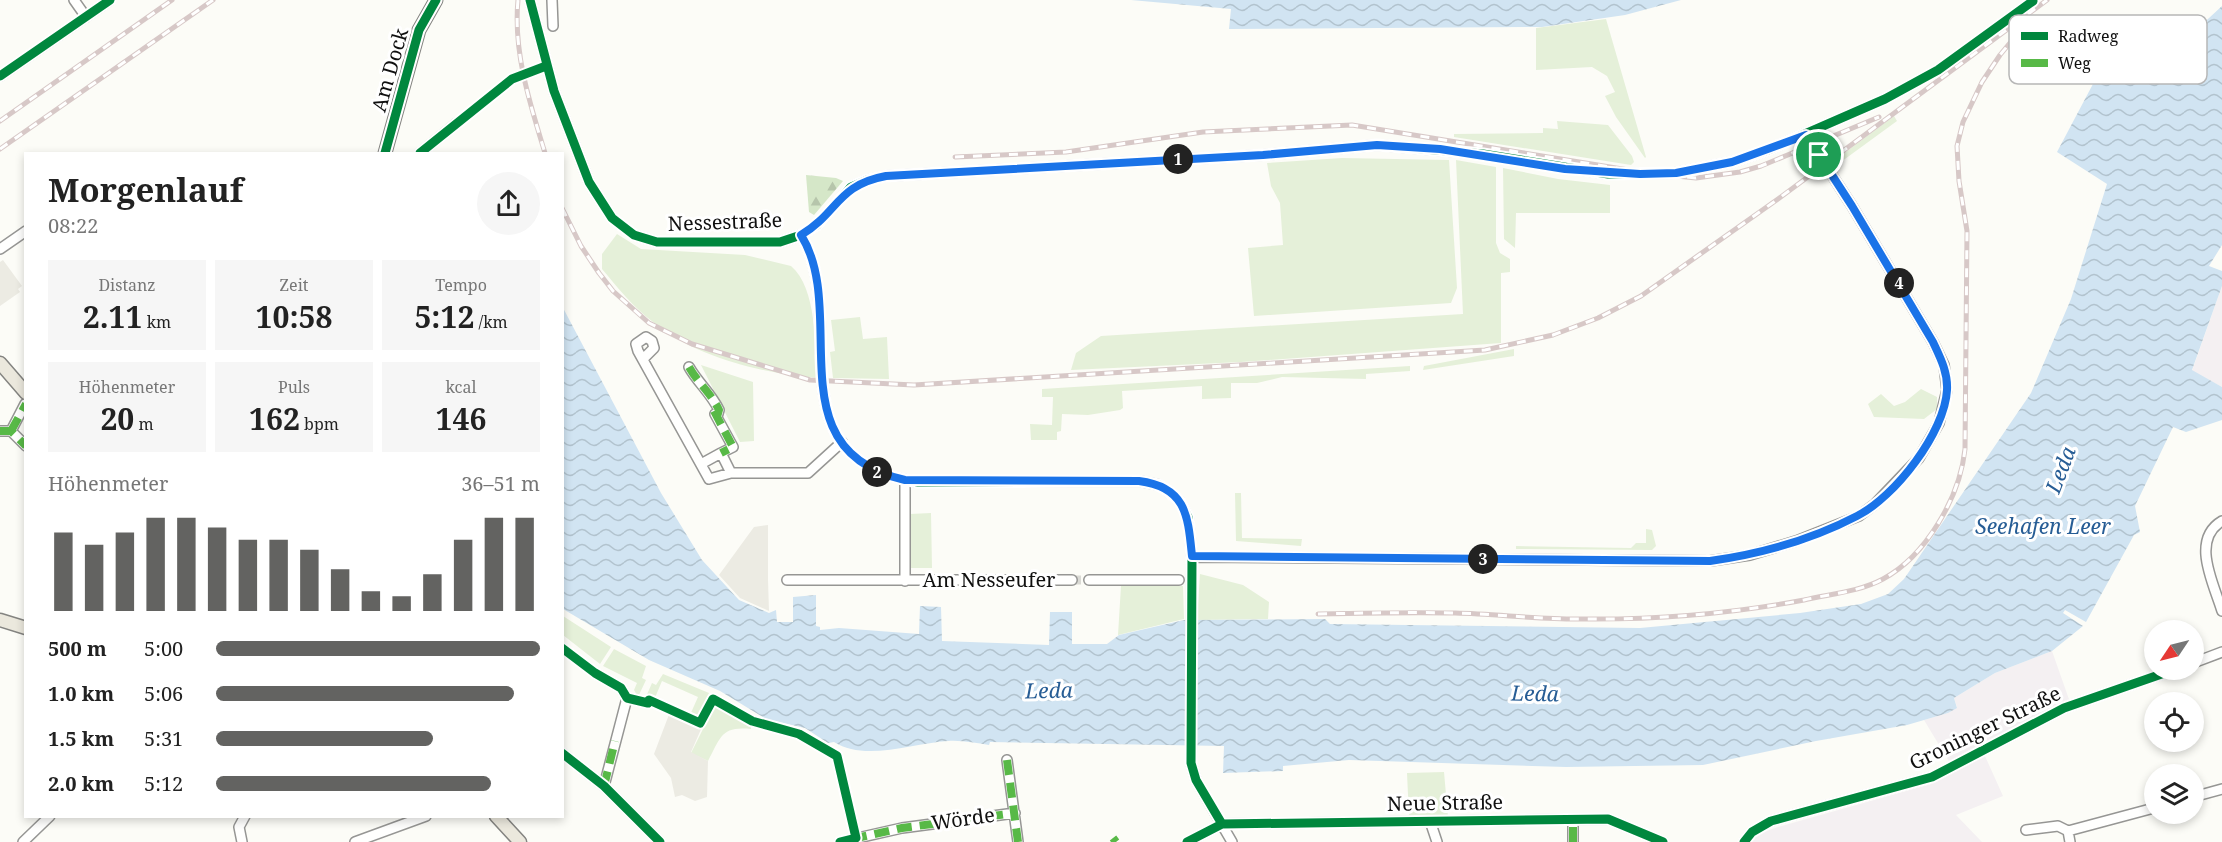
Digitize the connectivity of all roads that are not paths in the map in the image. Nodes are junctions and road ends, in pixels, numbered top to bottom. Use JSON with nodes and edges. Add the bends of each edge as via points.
{"nodes":[{"id":1,"x":74,"y":0,"type":"edge"},
{"id":2,"x":110,"y":0,"type":"edge"},
{"id":3,"x":436,"y":0,"type":"edge"},
{"id":4,"x":530,"y":0,"type":"edge"},
{"id":5,"x":552,"y":0,"type":"edge"},
{"id":6,"x":2033,"y":1,"type":"edge"},
{"id":7,"x":2013,"y":15,"type":"edge"},
{"id":8,"x":86,"y":17,"type":"junction"},
{"id":9,"x":2009,"y":18,"type":"edge"},
{"id":10,"x":553,"y":26,"type":"dead end"},
{"id":11,"x":0,"y":76,"type":"edge"},
{"id":12,"x":457,"y":123,"type":"dead end"},
{"id":13,"x":1806,"y":135,"type":"junction"},
{"id":14,"x":385,"y":152,"type":"edge"},
{"id":15,"x":421,"y":152,"type":"edge"},
{"id":16,"x":24,"y":232,"type":"edge"},
{"id":17,"x":801,"y":235,"type":"junction"},
{"id":18,"x":0,"y":249,"type":"edge"},
{"id":19,"x":643,"y":359,"type":"dead end"},
{"id":20,"x":0,"y":363,"type":"edge"},
{"id":21,"x":689,"y":367,"type":"dead end"},
{"id":22,"x":24,"y":391,"type":"edge"},
{"id":23,"x":24,"y":408,"type":"edge"},
{"id":24,"x":0,"y":431,"type":"edge"},
{"id":25,"x":11,"y":431,"type":"junction"},
{"id":26,"x":0,"y":436,"type":"edge"},
{"id":27,"x":842,"y":442,"type":"junction"},
{"id":28,"x":24,"y":444,"type":"edge"},
{"id":29,"x":721,"y":453,"type":"junction"},
{"id":30,"x":701,"y":464,"type":"junction"},
{"id":31,"x":731,"y":473,"type":"junction"},
{"id":32,"x":905,"y":480,"type":"junction"},
{"id":33,"x":2222,"y":520,"type":"edge"},
{"id":34,"x":1192,"y":556,"type":"junction"},
{"id":35,"x":786,"y":580,"type":"dead end"},
{"id":36,"x":1072,"y":580,"type":"tunnel mouth"},
{"id":37,"x":1089,"y":580,"type":"tunnel mouth"},
{"id":38,"x":1179,"y":580,"type":"dead end"},
{"id":39,"x":905,"y":581,"type":"junction"},
{"id":40,"x":2222,"y":611,"type":"edge"},
{"id":41,"x":0,"y":620,"type":"edge"},
{"id":42,"x":24,"y":627,"type":"edge"},
{"id":43,"x":564,"y":649,"type":"edge"},
{"id":44,"x":2222,"y":652,"type":"edge"},
{"id":45,"x":2204,"y":659,"type":"edge"},
{"id":46,"x":2144,"y":680,"type":"edge"},
{"id":47,"x":564,"y":755,"type":"edge"},
{"id":48,"x":1007,"y":760,"type":"dead end"},
{"id":49,"x":604,"y":786,"type":"junction"},
{"id":50,"x":2222,"y":789,"type":"edge"},
{"id":51,"x":2204,"y":794,"type":"edge"},
{"id":52,"x":2144,"y":810,"type":"edge"},
{"id":53,"x":1015,"y":813,"type":"junction"},
{"id":54,"x":48,"y":818,"type":"edge"},
{"id":55,"x":244,"y":818,"type":"edge"},
{"id":56,"x":421,"y":818,"type":"edge"},
{"id":57,"x":498,"y":818,"type":"edge"},
{"id":58,"x":1573,"y":820,"type":"junction"},
{"id":59,"x":1430,"y":821,"type":"junction"},
{"id":60,"x":1222,"y":824,"type":"junction"},
{"id":61,"x":2026,"y":830,"type":"dead end"},
{"id":62,"x":2068,"y":831,"type":"junction"},
{"id":63,"x":23,"y":842,"type":"edge"},
{"id":64,"x":242,"y":842,"type":"edge"},
{"id":65,"x":355,"y":842,"type":"edge"},
{"id":66,"x":520,"y":842,"type":"edge"},
{"id":67,"x":660,"y":842,"type":"edge"},
{"id":68,"x":840,"y":842,"type":"edge"},
{"id":69,"x":1018,"y":842,"type":"edge"},
{"id":70,"x":1187,"y":842,"type":"edge"},
{"id":71,"x":1232,"y":842,"type":"edge"},
{"id":72,"x":1437,"y":842,"type":"edge"},
{"id":73,"x":1573,"y":842,"type":"edge"},
{"id":74,"x":1663,"y":842,"type":"edge"},
{"id":75,"x":1744,"y":842,"type":"edge"},
{"id":76,"x":2070,"y":842,"type":"edge"}],
"edges":[{"from":1,"to":8,"type":"street"},
{"from":2,"to":8,"type":"street"},
{"from":3,"to":14,"type":"main road","name":"Am Dock","via":[[419,30]]},
{"from":4,"to":17,"type":"street","name":"Nessestraße","via":[[546,66],[589,182],[605,209],[627,231],[657,242],[780,242]]},
{"from":5,"to":10,"type":"street"},
{"from":6,"to":7,"type":"street"},
{"from":8,"to":11,"type":"street"},
{"from":9,"to":13,"type":"street","via":[[1916,83]]},
{"from":12,"to":15,"type":"street"},
{"from":13,"to":17,"type":"street","via":[[1732,162],[1676,173],[1565,169],[1440,149],[1377,145],[886,176],[851,188],[817,225]]},
{"from":13,"to":34,"type":"street","via":[[1881,252],[1944,365],[1947,390],[1938,423],[1919,458],[1859,516],[1750,555],[1710,561]]},
{"from":16,"to":18,"type":"street"},
{"from":17,"to":27,"type":"street","name":"Nessestraße","via":[[814,273],[825,404]]},
{"from":19,"to":30,"type":"street"},
{"from":20,"to":22,"type":"main road"},
{"from":21,"to":29,"type":"street","via":[[710,393],[719,410],[715,413],[733,447]]},
{"from":23,"to":25,"type":"street"},
{"from":24,"to":25,"type":"street"},
{"from":25,"to":26,"type":"street"},
{"from":25,"to":28,"type":"street"},
{"from":27,"to":31,"type":"street","via":[[808,473]]},
{"from":27,"to":32,"type":"street","name":"Nessestraße","via":[[872,470]]},
{"from":29,"to":30,"type":"street"},
{"from":29,"to":31,"type":"street"},
{"from":30,"to":31,"type":"street","via":[[709,479]]},
{"from":32,"to":34,"type":"street","name":"Nessestraße","via":[[1153,483],[1175,496],[1186,512]]},
{"from":32,"to":39,"type":"street","name":"Am Nesseufer"},
{"from":33,"to":40,"type":"street","via":[[2212,528],[2205,552]]},
{"from":34,"to":60,"type":"street","name":"Nessestraße","via":[[1192,771]]},
{"from":35,"to":39,"type":"street","name":"Am Nesseufer"},
{"from":36,"to":39,"type":"street","name":"Am Nesseufer"},
{"from":37,"to":38,"type":"street"},
{"from":41,"to":42,"type":"main road"},
{"from":43,"to":49,"type":"street","via":[[626,694],[627,704]]},
{"from":44,"to":45,"type":"street"},
{"from":46,"to":75,"type":"street","name":"Groninger Straße","via":[[2064,708],[1932,777],[1771,822],[1752,832]]},
{"from":47,"to":49,"type":"street"},
{"from":48,"to":53,"type":"street"},
{"from":49,"to":67,"type":"street"},
{"from":50,"to":51,"type":"street"},
{"from":52,"to":62,"type":"street"},
{"from":53,"to":68,"type":"street","name":"Wörde","via":[[902,828]]},
{"from":53,"to":69,"type":"street"},
{"from":54,"to":63,"type":"street"},
{"from":55,"to":64,"type":"street","via":[[239,827]]},
{"from":56,"to":65,"type":"street"},
{"from":57,"to":66,"type":"main road"},
{"from":58,"to":59,"type":"street","name":"Neue Straße"},
{"from":58,"to":73,"type":"street"},
{"from":58,"to":74,"type":"street","name":"Neue Straße","via":[[1614,820]]},
{"from":59,"to":60,"type":"street","name":"Neue Straße"},
{"from":59,"to":72,"type":"street"},
{"from":60,"to":70,"type":"street"},
{"from":60,"to":71,"type":"street","name":"Nessestraße"},
{"from":61,"to":62,"type":"street","via":[[2058,826]]},
{"from":62,"to":76,"type":"street"}]}
